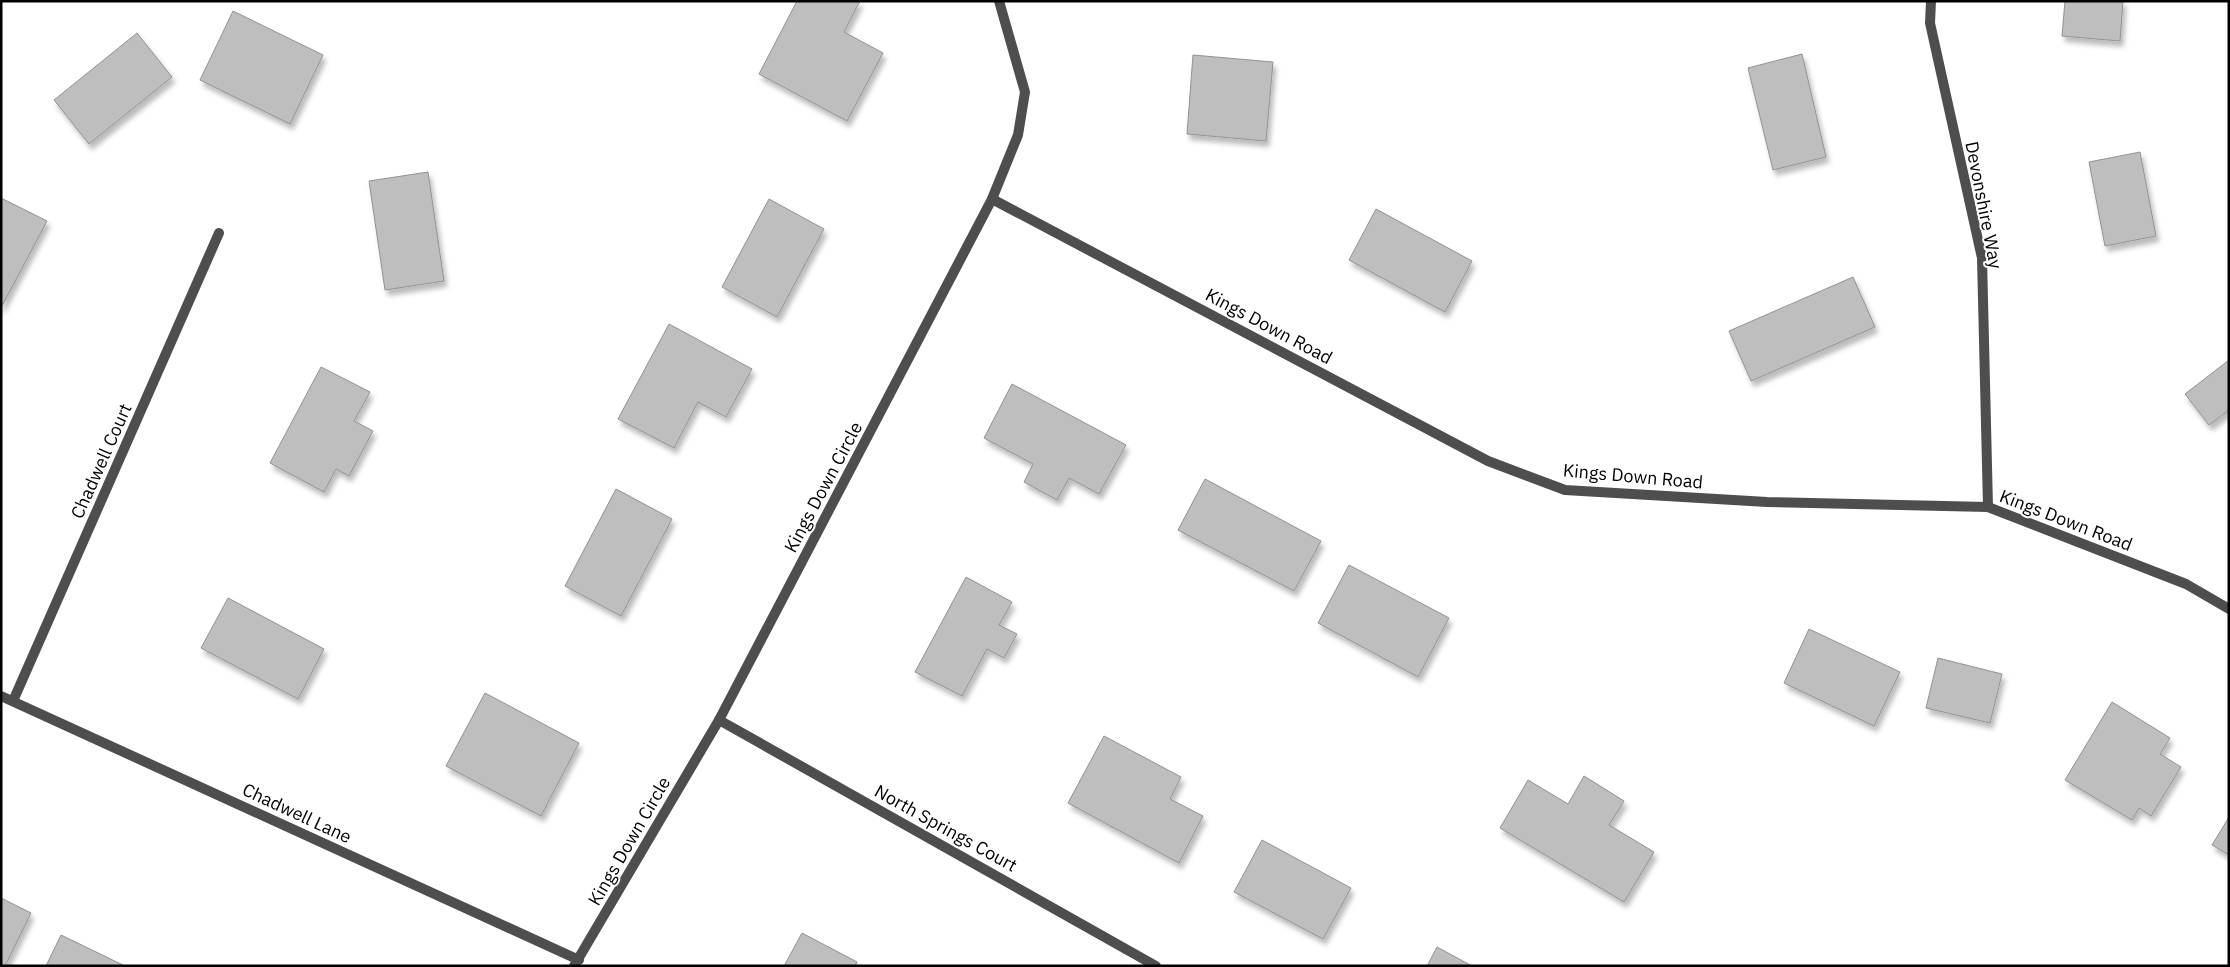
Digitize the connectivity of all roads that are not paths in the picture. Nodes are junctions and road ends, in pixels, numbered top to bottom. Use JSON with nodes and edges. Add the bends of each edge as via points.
{"nodes":[{"id":1,"x":999,"y":1,"type":"edge"},
{"id":2,"x":1931,"y":1,"type":"edge"},
{"id":3,"x":992,"y":199,"type":"junction"},
{"id":4,"x":219,"y":233,"type":"dead end"},
{"id":5,"x":1988,"y":507,"type":"junction"},
{"id":6,"x":2229,"y":609,"type":"edge"},
{"id":7,"x":1,"y":696,"type":"edge"},
{"id":8,"x":13,"y":701,"type":"junction"},
{"id":9,"x":719,"y":720,"type":"junction"},
{"id":10,"x":576,"y":963,"type":"edge"},
{"id":11,"x":1156,"y":966,"type":"edge"}],
"edges":[{"from":1,"to":3,"type":"street","name":"Kings Down Circle","via":[[1024,92],[1018,135]]},
{"from":2,"to":5,"type":"street","name":"Devonshire Way","via":[[1930,23],[1982,258]]},
{"from":3,"to":5,"type":"street","name":"Kings Down Road","via":[[1488,461],[1565,490],[1767,502]]},
{"from":3,"to":9,"type":"street","name":"Kings Down Circle"},
{"from":4,"to":8,"type":"street","name":"Chadwell Court"},
{"from":5,"to":6,"type":"street","name":"Kings Down Road","via":[[2186,584]]},
{"from":7,"to":8,"type":"street","name":"Chadwell Lane"},
{"from":8,"to":10,"type":"street","name":"Chadwell Lane"},
{"from":9,"to":10,"type":"street","name":"Kings Down Circle"},
{"from":9,"to":11,"type":"street","name":"North Springs Court"}]}
